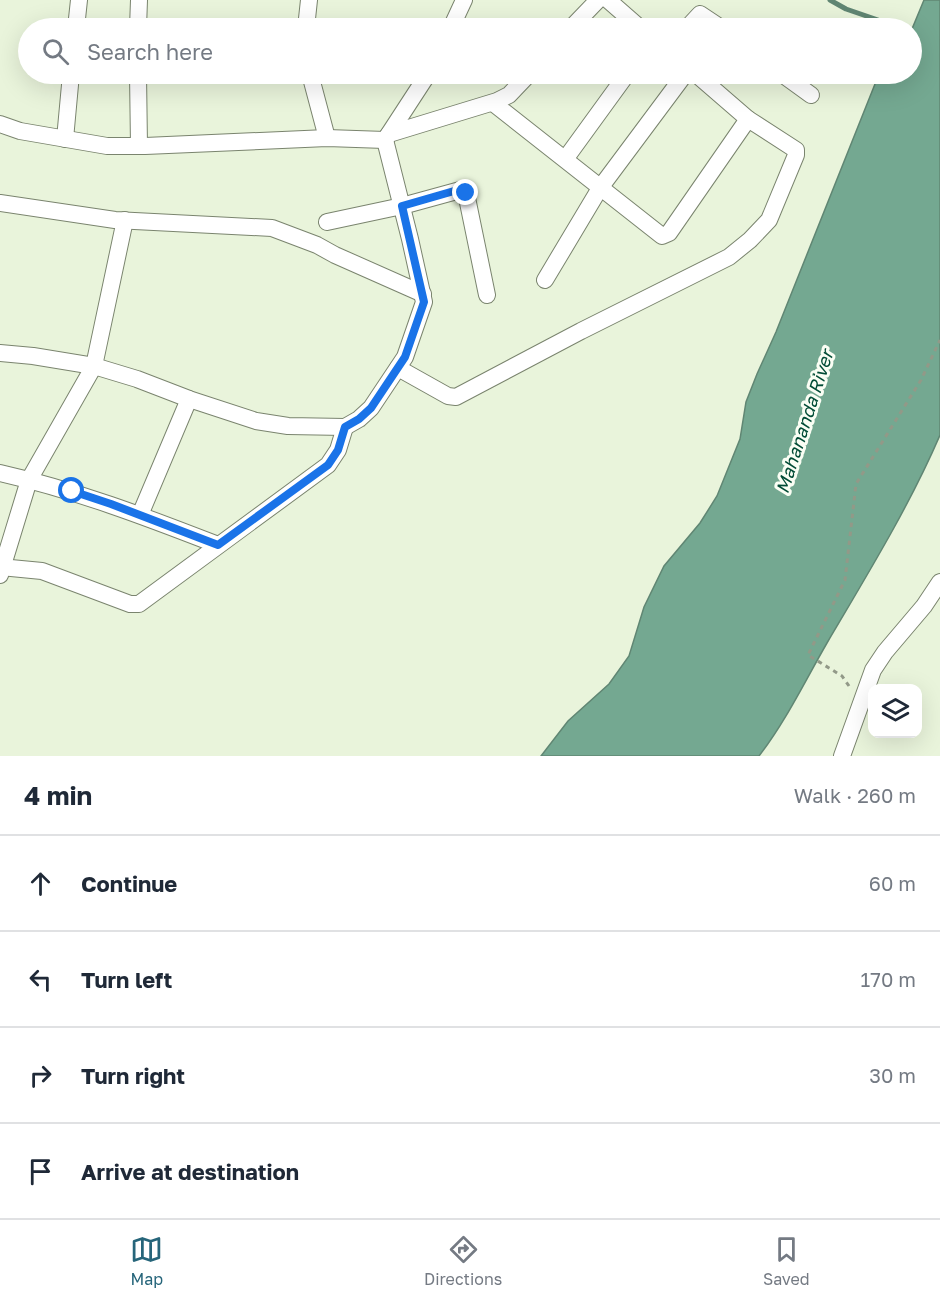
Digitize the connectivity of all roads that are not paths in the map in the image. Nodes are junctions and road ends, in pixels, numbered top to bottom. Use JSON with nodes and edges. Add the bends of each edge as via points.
{"nodes":[{"id":1,"x":79,"y":0,"type":"edge"},
{"id":2,"x":139,"y":0,"type":"edge"},
{"id":3,"x":309,"y":0,"type":"edge"},
{"id":4,"x":464,"y":0,"type":"edge"},
{"id":5,"x":598,"y":0,"type":"edge"},
{"id":6,"x":608,"y":0,"type":"edge"},
{"id":7,"x":77,"y":18,"type":"edge"},
{"id":8,"x":138,"y":18,"type":"edge"},
{"id":9,"x":307,"y":18,"type":"edge"},
{"id":10,"x":456,"y":18,"type":"edge"},
{"id":11,"x":581,"y":18,"type":"edge"},
{"id":12,"x":629,"y":18,"type":"edge"},
{"id":13,"x":70,"y":84,"type":"edge"},
{"id":14,"x":138,"y":84,"type":"edge"},
{"id":15,"x":313,"y":84,"type":"edge"},
{"id":16,"x":421,"y":84,"type":"edge"},
{"id":17,"x":519,"y":84,"type":"edge"},
{"id":18,"x":620,"y":84,"type":"edge"},
{"id":19,"x":678,"y":84,"type":"edge"},
{"id":20,"x":708,"y":84,"type":"edge"},
{"id":21,"x":796,"y":84,"type":"edge"},
{"id":22,"x":811,"y":95,"type":"dead end"},
{"id":23,"x":493,"y":103,"type":"junction"},
{"id":24,"x":748,"y":119,"type":"junction"},
{"id":25,"x":0,"y":124,"type":"edge"},
{"id":26,"x":387,"y":137,"type":"junction"},
{"id":27,"x":65,"y":138,"type":"junction"},
{"id":28,"x":327,"y":138,"type":"junction"},
{"id":29,"x":139,"y":146,"type":"junction"},
{"id":30,"x":566,"y":158,"type":"junction"},
{"id":31,"x":600,"y":188,"type":"junction"},
{"id":32,"x":0,"y":203,"type":"edge"},
{"id":33,"x":402,"y":206,"type":"junction"},
{"id":34,"x":125,"y":220,"type":"junction"},
{"id":35,"x":327,"y":222,"type":"dead end"},
{"id":36,"x":545,"y":280,"type":"dead end"},
{"id":37,"x":423,"y":294,"type":"junction"},
{"id":38,"x":487,"y":295,"type":"dead end"},
{"id":39,"x":0,"y":353,"type":"edge"},
{"id":40,"x":94,"y":366,"type":"junction"},
{"id":41,"x":398,"y":368,"type":"junction"},
{"id":42,"x":189,"y":399,"type":"junction"},
{"id":43,"x":345,"y":427,"type":"junction"},
{"id":44,"x":0,"y":473,"type":"edge"},
{"id":45,"x":29,"y":480,"type":"junction"},
{"id":46,"x":140,"y":515,"type":"junction"},
{"id":47,"x":218,"y":545,"type":"junction"},
{"id":48,"x":1,"y":570,"type":"edge"},
{"id":49,"x":940,"y":582,"type":"edge"},
{"id":50,"x":842,"y":756,"type":"edge"}],
"edges":[{"from":1,"to":7,"type":"street"},
{"from":2,"to":8,"type":"street"},
{"from":3,"to":9,"type":"street"},
{"from":4,"to":10,"type":"street"},
{"from":5,"to":11,"type":"street"},
{"from":6,"to":12,"type":"street"},
{"from":13,"to":27,"type":"street"},
{"from":14,"to":29,"type":"street"},
{"from":15,"to":28,"type":"street"},
{"from":16,"to":26,"type":"street"},
{"from":17,"to":23,"type":"street"},
{"from":18,"to":30,"type":"street"},
{"from":19,"to":31,"type":"street"},
{"from":20,"to":24,"type":"street"},
{"from":21,"to":22,"type":"street"},
{"from":23,"to":26,"type":"street"},
{"from":23,"to":30,"type":"street"},
{"from":24,"to":31,"type":"street","via":[[666,235],[659,235]]},
{"from":24,"to":41,"type":"street","via":[[794,148],[796,155],[769,220],[729,257],[456,397]]},
{"from":25,"to":27,"type":"street"},
{"from":26,"to":28,"type":"street"},
{"from":26,"to":33,"type":"street"},
{"from":27,"to":29,"type":"street","via":[[107,146]]},
{"from":28,"to":29,"type":"street"},
{"from":30,"to":31,"type":"street"},
{"from":31,"to":36,"type":"street"},
{"from":32,"to":34,"type":"street"},
{"from":33,"to":35,"type":"street"},
{"from":33,"to":37,"type":"street"},
{"from":33,"to":38,"type":"street","via":[[464,189]]},
{"from":34,"to":37,"type":"street","via":[[272,228]]},
{"from":34,"to":40,"type":"street"},
{"from":37,"to":41,"type":"street","via":[[413,335]]},
{"from":39,"to":40,"type":"street"},
{"from":40,"to":42,"type":"street"},
{"from":40,"to":45,"type":"street"},
{"from":41,"to":43,"type":"street","via":[[371,408]]},
{"from":42,"to":43,"type":"street","via":[[256,421]]},
{"from":42,"to":46,"type":"street"},
{"from":43,"to":47,"type":"street","via":[[338,450],[328,465]]},
{"from":44,"to":45,"type":"street"},
{"from":45,"to":46,"type":"street"},
{"from":45,"to":48,"type":"street"},
{"from":46,"to":47,"type":"street"},
{"from":47,"to":48,"type":"street","via":[[139,604],[129,604],[42,571]]},
{"from":49,"to":50,"type":"street","via":[[873,670]]}]}
